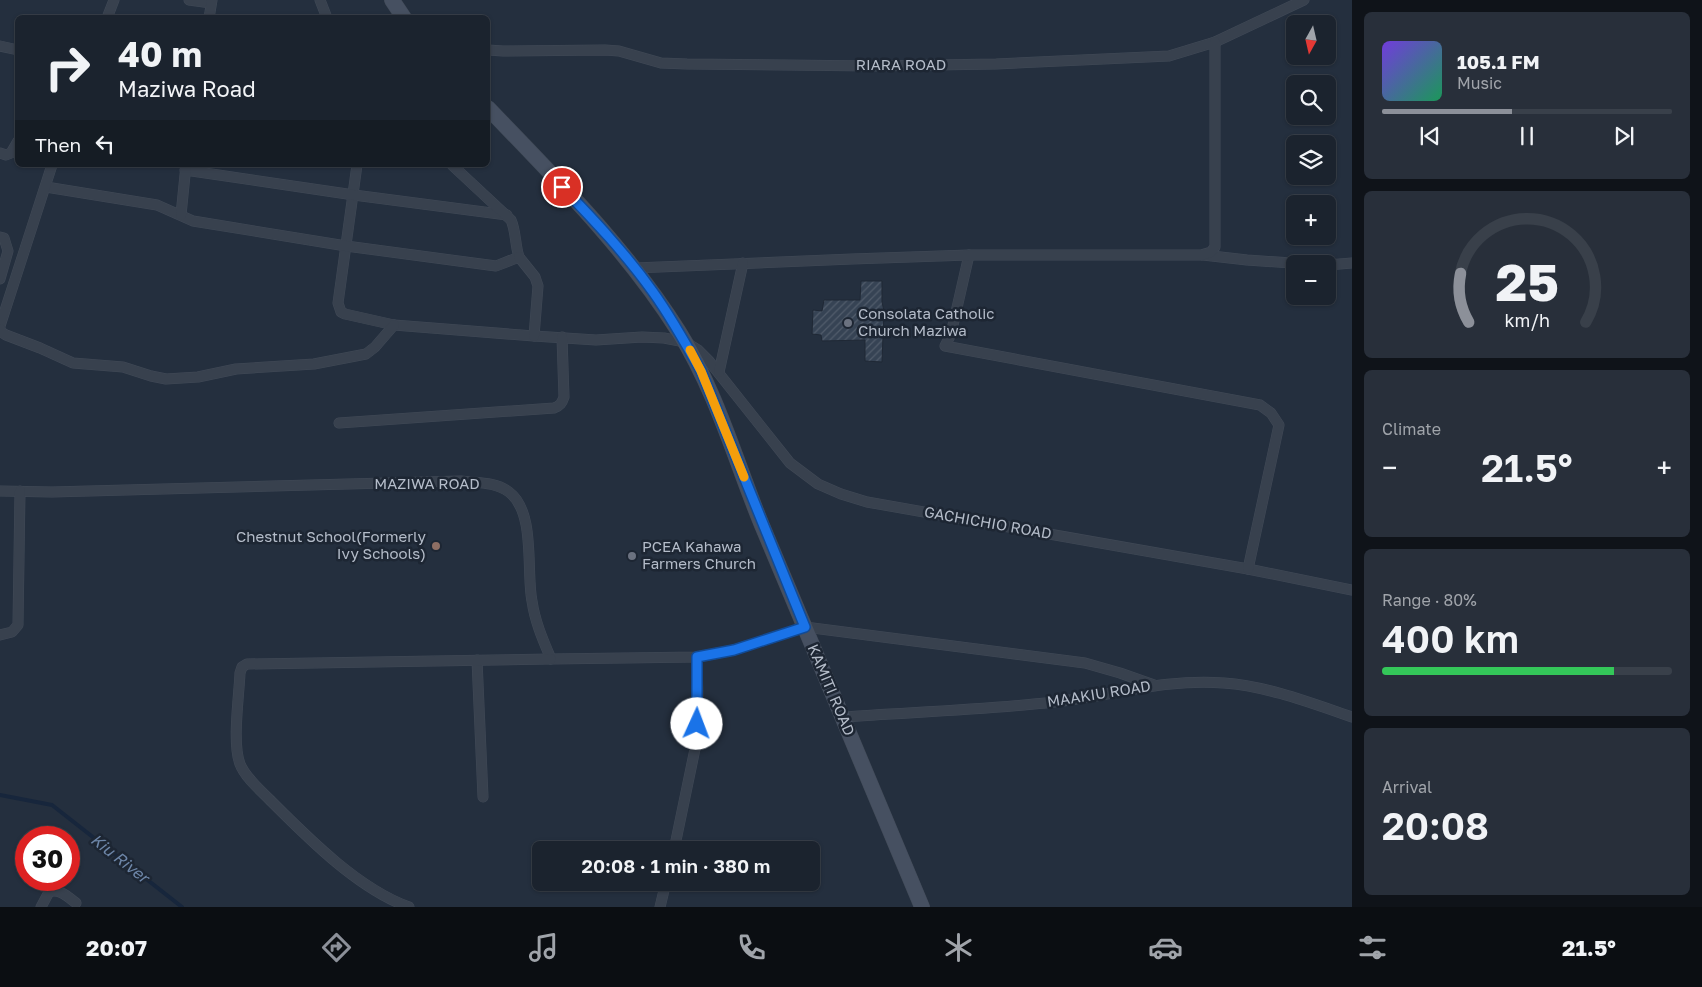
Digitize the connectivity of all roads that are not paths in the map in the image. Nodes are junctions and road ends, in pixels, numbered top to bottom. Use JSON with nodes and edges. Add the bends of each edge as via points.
{"nodes":[{"id":1,"x":114,"y":0,"type":"edge"},
{"id":2,"x":188,"y":0,"type":"edge"},
{"id":3,"x":320,"y":0,"type":"edge"},
{"id":4,"x":392,"y":0,"type":"edge"},
{"id":5,"x":1304,"y":0,"type":"edge"},
{"id":6,"x":211,"y":2,"type":"edge"},
{"id":7,"x":108,"y":15,"type":"edge"},
{"id":8,"x":209,"y":15,"type":"edge"},
{"id":9,"x":326,"y":15,"type":"edge"},
{"id":10,"x":402,"y":15,"type":"edge"},
{"id":11,"x":1215,"y":42,"type":"junction"},
{"id":12,"x":0,"y":46,"type":"edge"},
{"id":13,"x":15,"y":49,"type":"edge"},
{"id":14,"x":490,"y":50,"type":"edge"},
{"id":15,"x":490,"y":110,"type":"edge"},
{"id":16,"x":15,"y":147,"type":"edge"},
{"id":17,"x":0,"y":153,"type":"edge"},
{"id":18,"x":51,"y":167,"type":"edge"},
{"id":19,"x":357,"y":167,"type":"edge"},
{"id":20,"x":454,"y":167,"type":"edge"},
{"id":21,"x":186,"y":168,"type":"edge"},
{"id":22,"x":46,"y":187,"type":"junction"},
{"id":23,"x":354,"y":195,"type":"junction"},
{"id":24,"x":180,"y":214,"type":"junction"},
{"id":25,"x":507,"y":214,"type":"junction"},
{"id":26,"x":0,"y":237,"type":"edge"},
{"id":27,"x":346,"y":246,"type":"junction"},
{"id":28,"x":969,"y":255,"type":"junction"},
{"id":29,"x":1201,"y":255,"type":"junction"},
{"id":30,"x":519,"y":257,"type":"junction"},
{"id":31,"x":743,"y":263,"type":"junction"},
{"id":32,"x":1286,"y":263,"type":"edge"},
{"id":33,"x":1352,"y":264,"type":"edge"},
{"id":34,"x":1336,"y":265,"type":"edge"},
{"id":35,"x":635,"y":268,"type":"junction"},
{"id":36,"x":0,"y":279,"type":"edge"},
{"id":37,"x":394,"y":325,"type":"junction"},
{"id":38,"x":0,"y":327,"type":"edge"},
{"id":39,"x":534,"y":336,"type":"junction"},
{"id":40,"x":562,"y":337,"type":"junction"},
{"id":41,"x":685,"y":342,"type":"junction"},
{"id":42,"x":719,"y":372,"type":"junction"},
{"id":43,"x":339,"y":422,"type":"dead end"},
{"id":44,"x":0,"y":480,"type":"edge"},
{"id":45,"x":3,"y":490,"type":"edge"},
{"id":46,"x":20,"y":491,"type":"junction"},
{"id":47,"x":1248,"y":569,"type":"junction"},
{"id":48,"x":1352,"y":590,"type":"edge"},
{"id":49,"x":805,"y":627,"type":"junction"},
{"id":50,"x":0,"y":635,"type":"edge"},
{"id":51,"x":697,"y":657,"type":"junction"},
{"id":52,"x":551,"y":659,"type":"junction"},
{"id":53,"x":477,"y":660,"type":"junction"},
{"id":54,"x":1154,"y":685,"type":"junction"},
{"id":55,"x":842,"y":717,"type":"junction"},
{"id":56,"x":1352,"y":717,"type":"edge"},
{"id":57,"x":483,"y":797,"type":"dead end"},
{"id":58,"x":676,"y":841,"type":"edge"},
{"id":59,"x":664,"y":891,"type":"edge"},
{"id":60,"x":76,"y":903,"type":"dead end"},
{"id":61,"x":41,"y":907,"type":"edge"},
{"id":62,"x":409,"y":907,"type":"edge"},
{"id":63,"x":660,"y":907,"type":"edge"},
{"id":64,"x":922,"y":907,"type":"edge"}],
"edges":[{"from":1,"to":7,"type":"street"},
{"from":2,"to":6,"type":"street"},
{"from":3,"to":9,"type":"street"},
{"from":4,"to":10,"type":"main road"},
{"from":5,"to":11,"type":"street","name":"RIARA ROAD"},
{"from":6,"to":8,"type":"street"},
{"from":11,"to":14,"type":"street","name":"RIARA ROAD","via":[[1169,56],[873,66],[661,63],[605,50]]},
{"from":11,"to":29,"type":"street","via":[[1215,247]]},
{"from":12,"to":13,"type":"street"},
{"from":15,"to":35,"type":"main road","name":"KAMITI ROAD"},
{"from":16,"to":17,"type":"street","via":[[11,154]]},
{"from":18,"to":22,"type":"street"},
{"from":19,"to":23,"type":"street"},
{"from":20,"to":25,"type":"street"},
{"from":21,"to":23,"type":"street"},
{"from":21,"to":24,"type":"street"},
{"from":22,"to":24,"type":"street","via":[[138,201]]},
{"from":22,"to":38,"type":"street"},
{"from":23,"to":25,"type":"street"},
{"from":23,"to":27,"type":"street"},
{"from":24,"to":27,"type":"street","via":[[193,221]]},
{"from":25,"to":30,"type":"street"},
{"from":26,"to":36,"type":"street","via":[[4,238],[8,251]]},
{"from":27,"to":30,"type":"street","via":[[496,266]]},
{"from":27,"to":37,"type":"street","via":[[338,303],[341,312]]},
{"from":28,"to":29,"type":"street"},
{"from":28,"to":31,"type":"street"},
{"from":28,"to":47,"type":"street","via":[[952,334],[946,346],[1260,405],[1271,413],[1279,425]]},
{"from":29,"to":32,"type":"street"},
{"from":30,"to":39,"type":"street","via":[[536,277],[538,286]]},
{"from":31,"to":35,"type":"street"},
{"from":31,"to":42,"type":"street"},
{"from":33,"to":34,"type":"street"},
{"from":35,"to":41,"type":"main road","name":"KAMITI ROAD"},
{"from":37,"to":38,"type":"street","via":[[366,354],[314,364],[236,369],[198,377],[166,379],[123,367],[73,363],[6,335],[0,332]]},
{"from":37,"to":39,"type":"street"},
{"from":39,"to":40,"type":"street"},
{"from":40,"to":41,"type":"street","via":[[610,340],[642,337]]},
{"from":40,"to":43,"type":"street","via":[[564,397],[559,407]]},
{"from":41,"to":42,"type":"street","name":"GACHICHIO ROAD","via":[[698,350]]},
{"from":41,"to":49,"type":"main road","name":"KAMITI ROAD","via":[[701,371]]},
{"from":42,"to":47,"type":"street","name":"GACHICHIO ROAD","via":[[790,463],[818,484],[841,494],[886,505]]},
{"from":44,"to":45,"type":"street"},
{"from":45,"to":46,"type":"street","name":"MAZIWA ROAD"},
{"from":46,"to":50,"type":"street","via":[[18,625],[12,632]]},
{"from":46,"to":52,"type":"street","name":"MAZIWA ROAD","via":[[462,481],[493,484],[510,492],[526,522],[531,600]]},
{"from":47,"to":48,"type":"street","name":"GACHICHIO ROAD"},
{"from":49,"to":51,"type":"street","via":[[734,650]]},
{"from":49,"to":54,"type":"street","via":[[1085,663]]},
{"from":49,"to":55,"type":"main road","name":"KAMITI ROAD"},
{"from":51,"to":52,"type":"street"},
{"from":51,"to":58,"type":"street","via":[[695,749]]},
{"from":52,"to":53,"type":"street"},
{"from":53,"to":57,"type":"street"},
{"from":53,"to":62,"type":"street","via":[[247,664],[240,673],[237,737],[238,757],[244,772],[292,822],[360,881]]},
{"from":54,"to":55,"type":"street","name":"MAAKIU ROAD","via":[[1056,702]]},
{"from":54,"to":56,"type":"street","name":"MAAKIU ROAD","via":[[1224,683],[1256,688]]},
{"from":55,"to":64,"type":"main road","name":"KAMITI ROAD"},
{"from":59,"to":63,"type":"street"},
{"from":60,"to":61,"type":"street","via":[[54,890],[49,892]]}]}
